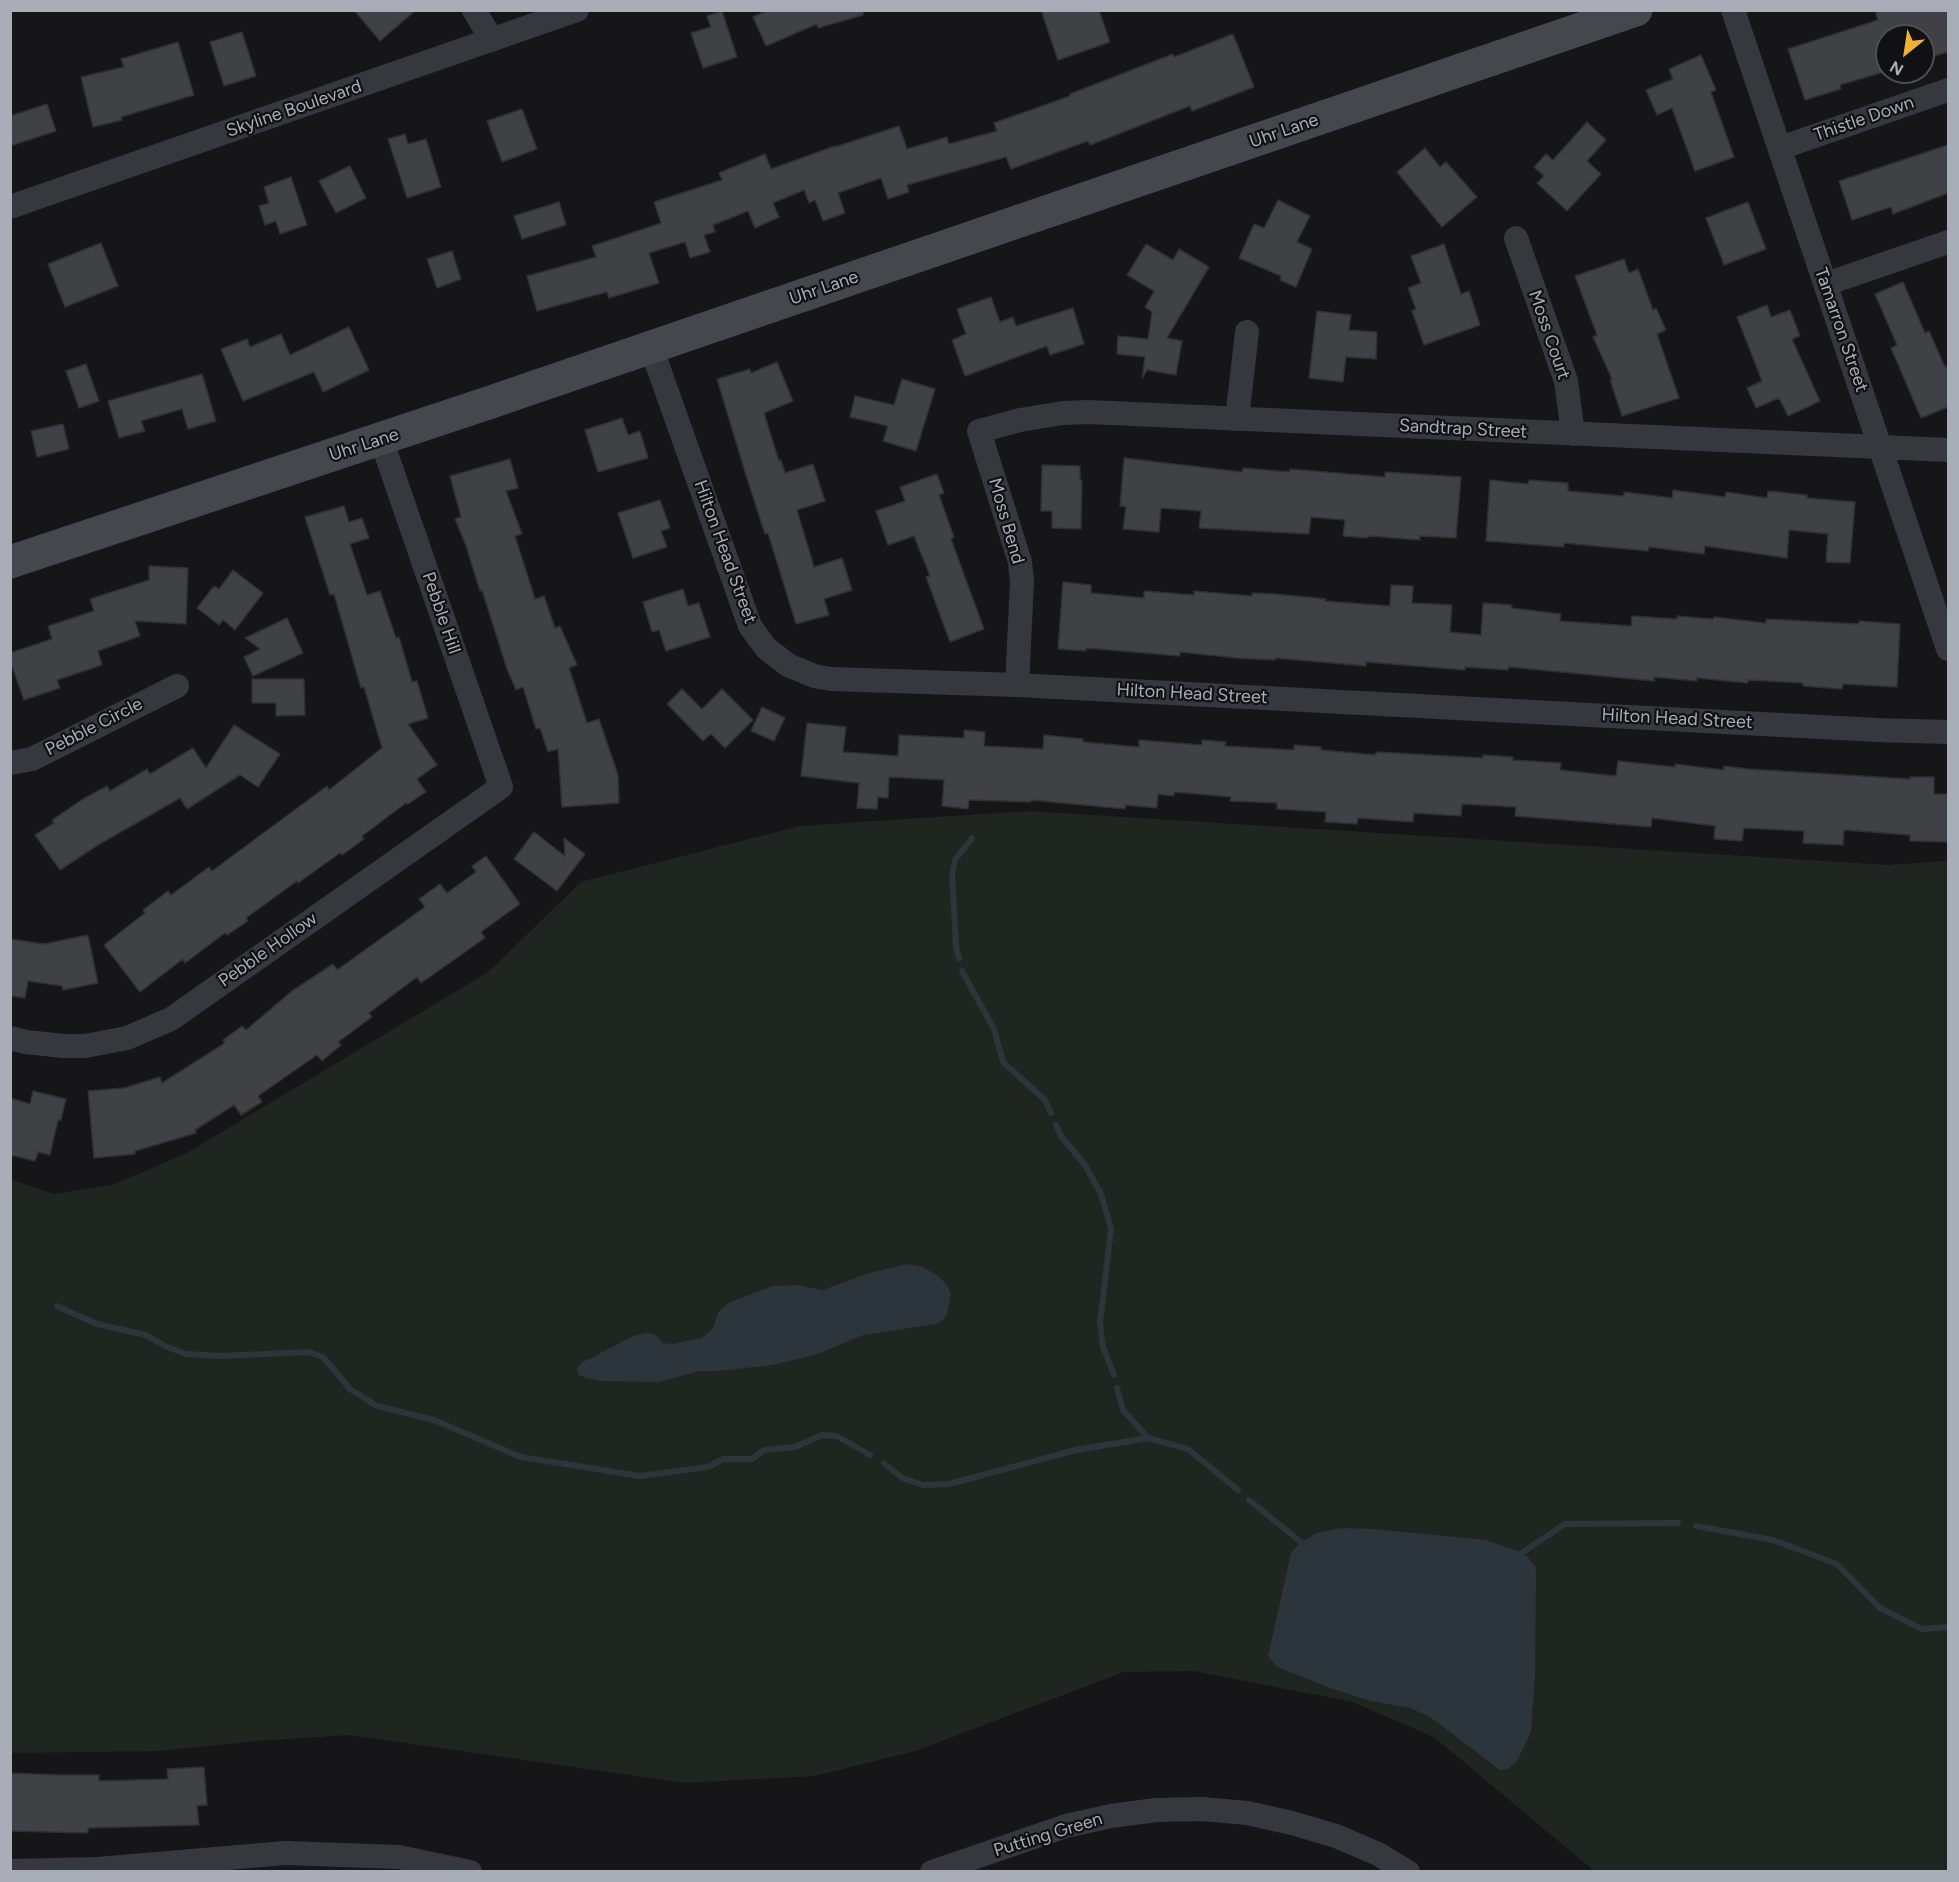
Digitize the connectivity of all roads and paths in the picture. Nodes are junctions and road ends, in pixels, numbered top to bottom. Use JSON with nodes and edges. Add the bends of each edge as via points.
{"nodes":[{"id":1,"x":474,"y":10,"type":"edge"},
{"id":2,"x":577,"y":10,"type":"edge"},
{"id":3,"x":1636,"y":10,"type":"edge"},
{"id":4,"x":1733,"y":10,"type":"edge"},
{"id":5,"x":492,"y":40,"type":"junction"},
{"id":6,"x":1948,"y":90,"type":"edge"},
{"id":7,"x":1780,"y":148,"type":"junction"},
{"id":8,"x":10,"y":207,"type":"edge"},
{"id":9,"x":1516,"y":238,"type":"dead end"},
{"id":10,"x":1948,"y":243,"type":"edge"},
{"id":11,"x":1826,"y":284,"type":"junction"},
{"id":12,"x":1247,"y":332,"type":"dead end"},
{"id":13,"x":651,"y":347,"type":"junction"},
{"id":14,"x":1237,"y":419,"type":"junction"},
{"id":15,"x":979,"y":431,"type":"joint"},
{"id":16,"x":1573,"y":434,"type":"junction"},
{"id":17,"x":381,"y":439,"type":"junction"},
{"id":18,"x":1881,"y":448,"type":"junction"},
{"id":19,"x":1948,"y":450,"type":"edge"},
{"id":20,"x":10,"y":562,"type":"edge"},
{"id":21,"x":1948,"y":649,"type":"edge"},
{"id":22,"x":1017,"y":685,"type":"junction"},
{"id":23,"x":177,"y":686,"type":"dead end"},
{"id":24,"x":1948,"y":732,"type":"edge"},
{"id":25,"x":10,"y":763,"type":"edge"},
{"id":26,"x":501,"y":787,"type":"joint"},
{"id":27,"x":10,"y":1038,"type":"edge"},
{"id":28,"x":323,"y":1863,"type":"edge"},
{"id":29,"x":10,"y":1871,"type":"edge"},
{"id":30,"x":470,"y":1872,"type":"edge"},
{"id":31,"x":932,"y":1872,"type":"edge"},
{"id":32,"x":1408,"y":1872,"type":"edge"}],
"edges":[{"from":1,"to":5,"type":"street"},
{"from":2,"to":5,"type":"street","name":"Skyline Boulevard"},
{"from":3,"to":13,"type":"street","name":"Uhr Lane"},
{"from":4,"to":7,"type":"street","name":"Tamarron Street"},
{"from":5,"to":8,"type":"street","name":"Skyline Boulevard"},
{"from":6,"to":7,"type":"street","name":"Thistle Down"},
{"from":7,"to":11,"type":"street","name":"Tamarron Street"},
{"from":9,"to":16,"type":"street","name":"Moss Court","via":[[1566,381]]},
{"from":10,"to":11,"type":"street"},
{"from":11,"to":18,"type":"street","name":"Tamarron Street"},
{"from":12,"to":14,"type":"street"},
{"from":13,"to":17,"type":"street","name":"Uhr Lane"},
{"from":13,"to":22,"type":"street","name":"Hilton Head Street","via":[[750,626],[765,648],[788,665],[823,677]]},
{"from":14,"to":15,"type":"street","name":"Sandtrap Street","via":[[1063,412]]},
{"from":14,"to":16,"type":"street","name":"Sandtrap Street"},
{"from":15,"to":22,"type":"street","name":"Moss Bend","via":[[1020,562]]},
{"from":16,"to":18,"type":"street","name":"Sandtrap Street"},
{"from":17,"to":20,"type":"street","name":"Uhr Lane"},
{"from":17,"to":26,"type":"street","name":"Pebble Hill"},
{"from":18,"to":19,"type":"street","name":"Sandtrap Street"},
{"from":18,"to":21,"type":"street","name":"Tamarron Street"},
{"from":22,"to":24,"type":"street","name":"Hilton Head Street"},
{"from":23,"to":25,"type":"street","name":"Pebble Circle","via":[[32,759]]},
{"from":26,"to":27,"type":"street","name":"Pebble Hollow","via":[[171,1019],[127,1038],[85,1046]]},
{"from":28,"to":29,"type":"street","via":[[285,1853],[98,1869]]},
{"from":28,"to":30,"type":"street","via":[[399,1857]]},
{"from":31,"to":32,"type":"street","name":"Putting Green","via":[[1066,1826],[1111,1816],[1202,1809],[1292,1822],[1378,1854]]}]}
